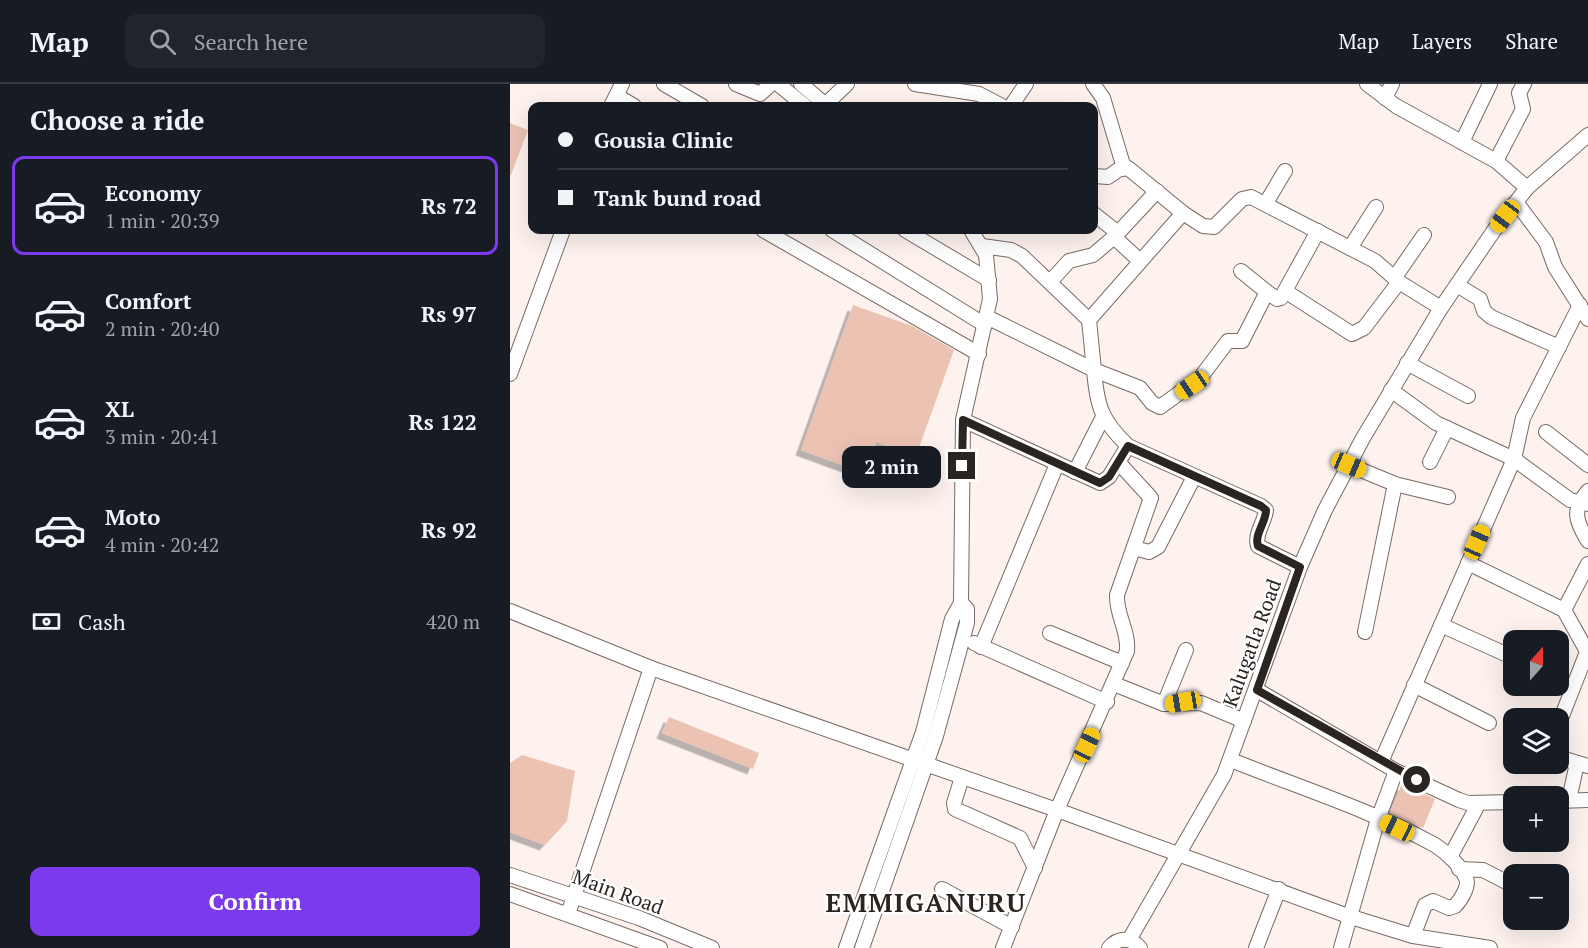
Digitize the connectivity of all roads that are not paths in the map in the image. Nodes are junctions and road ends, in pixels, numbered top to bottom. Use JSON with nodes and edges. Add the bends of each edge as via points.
{"nodes":[{"id":1,"x":664,"y":84,"type":"edge"},
{"id":2,"x":736,"y":84,"type":"edge"},
{"id":3,"x":771,"y":84,"type":"edge"},
{"id":4,"x":778,"y":84,"type":"edge"},
{"id":5,"x":801,"y":84,"type":"edge"},
{"id":6,"x":847,"y":84,"type":"edge"},
{"id":7,"x":915,"y":84,"type":"edge"},
{"id":8,"x":1026,"y":84,"type":"edge"},
{"id":9,"x":1093,"y":84,"type":"edge"},
{"id":10,"x":1367,"y":84,"type":"edge"},
{"id":11,"x":1392,"y":84,"type":"edge"},
{"id":12,"x":1490,"y":84,"type":"edge"},
{"id":13,"x":1524,"y":84,"type":"edge"},
{"id":14,"x":1385,"y":98,"type":"junction"},
{"id":15,"x":695,"y":102,"type":"edge"},
{"id":16,"x":800,"y":102,"type":"edge"},
{"id":17,"x":821,"y":102,"type":"edge"},
{"id":18,"x":830,"y":102,"type":"edge"},
{"id":19,"x":994,"y":102,"type":"edge"},
{"id":20,"x":1014,"y":102,"type":"edge"},
{"id":21,"x":1588,"y":135,"type":"edge"},
{"id":22,"x":1462,"y":142,"type":"junction"},
{"id":23,"x":1496,"y":161,"type":"junction"},
{"id":24,"x":1124,"y":168,"type":"junction"},
{"id":25,"x":1285,"y":171,"type":"dead end"},
{"id":26,"x":1098,"y":176,"type":"edge"},
{"id":27,"x":1527,"y":188,"type":"junction"},
{"id":28,"x":1157,"y":191,"type":"junction"},
{"id":29,"x":1516,"y":202,"type":"junction"},
{"id":30,"x":1266,"y":203,"type":"junction"},
{"id":31,"x":1376,"y":207,"type":"dead end"},
{"id":32,"x":1183,"y":213,"type":"junction"},
{"id":33,"x":1098,"y":218,"type":"edge"},
{"id":34,"x":1318,"y":231,"type":"junction"},
{"id":35,"x":562,"y":234,"type":"edge"},
{"id":36,"x":770,"y":234,"type":"edge"},
{"id":37,"x":789,"y":234,"type":"edge"},
{"id":38,"x":839,"y":234,"type":"edge"},
{"id":39,"x":912,"y":234,"type":"edge"},
{"id":40,"x":974,"y":234,"type":"edge"},
{"id":41,"x":1116,"y":235,"type":"junction"},
{"id":42,"x":1424,"y":235,"type":"dead end"},
{"id":43,"x":784,"y":242,"type":"junction"},
{"id":44,"x":982,"y":246,"type":"junction"},
{"id":45,"x":1350,"y":248,"type":"junction"},
{"id":46,"x":1140,"y":261,"type":"junction"},
{"id":47,"x":1241,"y":271,"type":"dead end"},
{"id":48,"x":989,"y":280,"type":"junction"},
{"id":49,"x":1397,"y":280,"type":"junction"},
{"id":50,"x":1050,"y":282,"type":"junction"},
{"id":51,"x":1457,"y":285,"type":"junction"},
{"id":52,"x":1285,"y":291,"type":"junction"},
{"id":53,"x":1267,"y":292,"type":"junction"},
{"id":54,"x":1580,"y":305,"type":"junction"},
{"id":55,"x":1442,"y":308,"type":"junction"},
{"id":56,"x":1588,"y":319,"type":"edge"},
{"id":57,"x":1089,"y":320,"type":"junction"},
{"id":58,"x":986,"y":321,"type":"junction"},
{"id":59,"x":1559,"y":347,"type":"junction"},
{"id":60,"x":978,"y":354,"type":"junction"},
{"id":61,"x":1407,"y":363,"type":"junction"},
{"id":62,"x":1094,"y":370,"type":"junction"},
{"id":63,"x":510,"y":374,"type":"edge"},
{"id":64,"x":1390,"y":390,"type":"junction"},
{"id":65,"x":1468,"y":396,"type":"dead end"},
{"id":66,"x":1103,"y":417,"type":"junction"},
{"id":67,"x":963,"y":420,"type":"junction"},
{"id":68,"x":1447,"y":428,"type":"junction"},
{"id":69,"x":1546,"y":432,"type":"dead end"},
{"id":70,"x":1128,"y":446,"type":"junction"},
{"id":71,"x":1514,"y":459,"type":"junction"},
{"id":72,"x":1430,"y":462,"type":"dead end"},
{"id":73,"x":1119,"y":463,"type":"junction"},
{"id":74,"x":1057,"y":464,"type":"junction"},
{"id":75,"x":1349,"y":465,"type":"junction"},
{"id":76,"x":1588,"y":465,"type":"edge"},
{"id":77,"x":1075,"y":472,"type":"junction"},
{"id":78,"x":1194,"y":477,"type":"junction"},
{"id":79,"x":1395,"y":484,"type":"junction"},
{"id":80,"x":1588,"y":491,"type":"edge"},
{"id":81,"x":1448,"y":497,"type":"dead end"},
{"id":82,"x":1583,"y":503,"type":"edge"},
{"id":83,"x":1588,"y":540,"type":"edge"},
{"id":84,"x":1134,"y":548,"type":"junction"},
{"id":85,"x":1468,"y":563,"type":"junction"},
{"id":86,"x":1588,"y":564,"type":"edge"},
{"id":87,"x":1300,"y":567,"type":"junction"},
{"id":88,"x":962,"y":603,"type":"junction"},
{"id":89,"x":510,"y":610,"type":"edge"},
{"id":90,"x":1564,"y":610,"type":"junction"},
{"id":91,"x":1441,"y":625,"type":"junction"},
{"id":92,"x":1365,"y":632,"type":"dead end"},
{"id":93,"x":1050,"y":633,"type":"dead end"},
{"id":94,"x":964,"y":638,"type":"junction"},
{"id":95,"x":981,"y":647,"type":"junction"},
{"id":96,"x":1186,"y":650,"type":"dead end"},
{"id":97,"x":1503,"y":653,"type":"edge"},
{"id":98,"x":1587,"y":653,"type":"edge"},
{"id":99,"x":1122,"y":663,"type":"junction"},
{"id":100,"x":651,"y":668,"type":"junction"},
{"id":101,"x":1114,"y":684,"type":"junction"},
{"id":102,"x":1414,"y":685,"type":"junction"},
{"id":103,"x":1257,"y":690,"type":"junction"},
{"id":104,"x":1107,"y":702,"type":"junction"},
{"id":105,"x":1164,"y":704,"type":"junction"},
{"id":106,"x":1565,"y":708,"type":"edge"},
{"id":107,"x":1244,"y":721,"type":"junction"},
{"id":108,"x":1489,"y":723,"type":"dead end"},
{"id":109,"x":1231,"y":760,"type":"junction"},
{"id":110,"x":1381,"y":762,"type":"junction"},
{"id":111,"x":920,"y":763,"type":"junction"},
{"id":112,"x":1583,"y":765,"type":"edge"},
{"id":113,"x":1396,"y":771,"type":"junction"},
{"id":114,"x":962,"y":777,"type":"junction"},
{"id":115,"x":1569,"y":792,"type":"edge"},
{"id":116,"x":1588,"y":800,"type":"edge"},
{"id":117,"x":1569,"y":801,"type":"edge"},
{"id":118,"x":1503,"y":802,"type":"edge"},
{"id":119,"x":1479,"y":803,"type":"junction"},
{"id":120,"x":1057,"y":810,"type":"junction"},
{"id":121,"x":1378,"y":819,"type":"junction"},
{"id":122,"x":1178,"y":855,"type":"junction"},
{"id":123,"x":1455,"y":863,"type":"junction"},
{"id":124,"x":1035,"y":868,"type":"junction"},
{"id":125,"x":510,"y":875,"type":"edge"},
{"id":126,"x":1503,"y":880,"type":"edge"},
{"id":127,"x":942,"y":889,"type":"dead end"},
{"id":128,"x":1279,"y":889,"type":"junction"},
{"id":129,"x":510,"y":894,"type":"edge"},
{"id":130,"x":574,"y":897,"type":"junction"},
{"id":131,"x":568,"y":914,"type":"junction"},
{"id":132,"x":1348,"y":916,"type":"junction"},
{"id":133,"x":1012,"y":927,"type":"junction"},
{"id":134,"x":1413,"y":936,"type":"junction"},
{"id":135,"x":1135,"y":944,"type":"edge"},
{"id":136,"x":660,"y":948,"type":"edge"},
{"id":137,"x":712,"y":948,"type":"edge"},
{"id":138,"x":846,"y":948,"type":"edge"},
{"id":139,"x":862,"y":948,"type":"edge"},
{"id":140,"x":1003,"y":948,"type":"edge"},
{"id":141,"x":1109,"y":948,"type":"edge"},
{"id":142,"x":1256,"y":948,"type":"edge"},
{"id":143,"x":1341,"y":948,"type":"edge"},
{"id":144,"x":1491,"y":948,"type":"edge"}],
"edges":[{"from":1,"to":15,"type":"street"},
{"from":2,"to":3,"type":"street","via":[[760,94]]},
{"from":4,"to":16,"type":"street"},
{"from":5,"to":17,"type":"street"},
{"from":6,"to":18,"type":"street"},
{"from":7,"to":19,"type":"street","via":[[979,94]]},
{"from":8,"to":20,"type":"street"},
{"from":9,"to":24,"type":"street","via":[[1103,98]]},
{"from":10,"to":14,"type":"street"},
{"from":11,"to":14,"type":"street"},
{"from":12,"to":22,"type":"street"},
{"from":13,"to":23,"type":"street","via":[[1519,93],[1523,109]]},
{"from":14,"to":22,"type":"street"},
{"from":21,"to":27,"type":"street","name":"Kalugatla Road"},
{"from":22,"to":23,"type":"street"},
{"from":23,"to":27,"type":"street"},
{"from":24,"to":26,"type":"street","via":[[1108,177]]},
{"from":24,"to":28,"type":"street","via":[[1134,171]]},
{"from":25,"to":30,"type":"street"},
{"from":27,"to":29,"type":"street","name":"Kalugatla Road"},
{"from":28,"to":32,"type":"street"},
{"from":28,"to":41,"type":"street"},
{"from":29,"to":51,"type":"street","name":"Kalugatla Road"},
{"from":29,"to":54,"type":"street","via":[[1546,242],[1556,267]]},
{"from":30,"to":32,"type":"street","via":[[1246,197],[1219,224],[1209,228]]},
{"from":30,"to":34,"type":"street"},
{"from":31,"to":45,"type":"street"},
{"from":32,"to":46,"type":"street"},
{"from":33,"to":41,"type":"street"},
{"from":34,"to":45,"type":"street"},
{"from":34,"to":52,"type":"street"},
{"from":35,"to":63,"type":"street"},
{"from":36,"to":43,"type":"street"},
{"from":37,"to":43,"type":"street"},
{"from":38,"to":58,"type":"street"},
{"from":39,"to":48,"type":"street"},
{"from":40,"to":44,"type":"street"},
{"from":41,"to":46,"type":"street"},
{"from":41,"to":50,"type":"street","via":[[1093,255],[1069,261]]},
{"from":42,"to":49,"type":"street"},
{"from":43,"to":60,"type":"street"},
{"from":44,"to":48,"type":"street"},
{"from":44,"to":50,"type":"street","via":[[1011,250]]},
{"from":45,"to":49,"type":"street","via":[[1383,266]]},
{"from":46,"to":57,"type":"street"},
{"from":47,"to":53,"type":"street"},
{"from":48,"to":58,"type":"street"},
{"from":49,"to":52,"type":"street","via":[[1364,328],[1352,334]]},
{"from":49,"to":55,"type":"street"},
{"from":50,"to":57,"type":"street"},
{"from":51,"to":55,"type":"street","name":"Kalugatla Road"},
{"from":51,"to":59,"type":"street","via":[[1480,298],[1484,311],[1491,317]]},
{"from":52,"to":53,"type":"street","via":[[1277,299]]},
{"from":53,"to":62,"type":"street","via":[[1242,341],[1228,341],[1200,378],[1160,407],[1152,404],[1140,388]]},
{"from":54,"to":56,"type":"street"},
{"from":54,"to":59,"type":"street"},
{"from":55,"to":61,"type":"street","name":"Kalugatla Road"},
{"from":57,"to":62,"type":"street"},
{"from":58,"to":60,"type":"street"},
{"from":58,"to":62,"type":"street"},
{"from":59,"to":71,"type":"street","via":[[1523,418]]},
{"from":60,"to":67,"type":"street"},
{"from":61,"to":64,"type":"street","name":"Kalugatla Road"},
{"from":61,"to":65,"type":"street"},
{"from":62,"to":66,"type":"street"},
{"from":64,"to":68,"type":"street"},
{"from":64,"to":75,"type":"street","name":"Kalugatla Road"},
{"from":66,"to":70,"type":"street"},
{"from":66,"to":77,"type":"street"},
{"from":67,"to":74,"type":"street"},
{"from":67,"to":88,"type":"street"},
{"from":68,"to":71,"type":"street"},
{"from":68,"to":72,"type":"street"},
{"from":69,"to":76,"type":"street"},
{"from":70,"to":73,"type":"street"},
{"from":70,"to":78,"type":"street"},
{"from":71,"to":82,"type":"street","via":[[1564,496]]},
{"from":71,"to":85,"type":"street"},
{"from":73,"to":77,"type":"street","via":[[1100,483]]},
{"from":73,"to":84,"type":"street","via":[[1151,498]]},
{"from":74,"to":77,"type":"street"},
{"from":74,"to":95,"type":"street"},
{"from":75,"to":79,"type":"street"},
{"from":75,"to":87,"type":"street","name":"Kalugatla Road"},
{"from":78,"to":84,"type":"street","via":[[1158,547],[1149,552]]},
{"from":78,"to":87,"type":"street","via":[[1266,510],[1258,546]]},
{"from":79,"to":81,"type":"street"},
{"from":79,"to":92,"type":"street"},
{"from":80,"to":82,"type":"street"},
{"from":82,"to":83,"type":"street","via":[[1576,520]]},
{"from":84,"to":99,"type":"street","via":[[1117,596],[1127,643]]},
{"from":85,"to":90,"type":"street"},
{"from":85,"to":91,"type":"street"},
{"from":86,"to":90,"type":"street"},
{"from":87,"to":103,"type":"street","name":"Kalugatla Road"},
{"from":88,"to":94,"type":"street","via":[[968,616]]},
{"from":88,"to":111,"type":"street","via":[[952,619]]},
{"from":89,"to":100,"type":"street"},
{"from":90,"to":98,"type":"street"},
{"from":91,"to":97,"type":"street"},
{"from":91,"to":102,"type":"street"},
{"from":93,"to":99,"type":"street"},
{"from":94,"to":95,"type":"street"},
{"from":94,"to":111,"type":"street"},
{"from":95,"to":104,"type":"street"},
{"from":96,"to":105,"type":"street"},
{"from":98,"to":106,"type":"street"},
{"from":99,"to":101,"type":"street"},
{"from":100,"to":111,"type":"street"},
{"from":100,"to":130,"type":"street"},
{"from":101,"to":104,"type":"street"},
{"from":101,"to":105,"type":"street"},
{"from":102,"to":108,"type":"street"},
{"from":102,"to":110,"type":"street"},
{"from":103,"to":107,"type":"street","name":"Kalugatla Road"},
{"from":103,"to":110,"type":"street"},
{"from":104,"to":120,"type":"street"},
{"from":105,"to":107,"type":"street","via":[[1201,703]]},
{"from":107,"to":109,"type":"street","name":"Kalugatla Road"},
{"from":109,"to":121,"type":"street"},
{"from":109,"to":122,"type":"street","name":"Kalugatla Road"},
{"from":110,"to":113,"type":"street"},
{"from":111,"to":114,"type":"street"},
{"from":111,"to":138,"type":"street"},
{"from":111,"to":139,"type":"street"},
{"from":112,"to":115,"type":"street"},
{"from":113,"to":119,"type":"street","via":[[1459,800]]},
{"from":113,"to":121,"type":"street"},
{"from":114,"to":120,"type":"street"},
{"from":114,"to":124,"type":"street","via":[[954,802],[956,809],[1020,838]]},
{"from":116,"to":117,"type":"street"},
{"from":118,"to":119,"type":"street"},
{"from":119,"to":123,"type":"street"},
{"from":120,"to":122,"type":"street"},
{"from":120,"to":124,"type":"street"},
{"from":121,"to":123,"type":"street","via":[[1435,845]]},
{"from":121,"to":132,"type":"street"},
{"from":122,"to":128,"type":"street"},
{"from":122,"to":135,"type":"street","name":"Kalugatla Road"},
{"from":123,"to":126,"type":"street"},
{"from":123,"to":134,"type":"street","via":[[1468,882],[1458,904],[1449,908],[1428,902]]},
{"from":124,"to":133,"type":"street"},
{"from":125,"to":130,"type":"street","name":"Main Road"},
{"from":127,"to":133,"type":"street"},
{"from":128,"to":132,"type":"street"},
{"from":128,"to":142,"type":"street"},
{"from":129,"to":131,"type":"street","name":"Main Road"},
{"from":130,"to":131,"type":"street"},
{"from":130,"to":137,"type":"street","name":"Main Road"},
{"from":131,"to":136,"type":"street","name":"Main Road"},
{"from":132,"to":134,"type":"street"},
{"from":132,"to":143,"type":"street"},
{"from":133,"to":140,"type":"street"},
{"from":134,"to":144,"type":"street"},
{"from":135,"to":141,"type":"street","name":"Kalugatla Road","via":[[1118,940]]}]}
